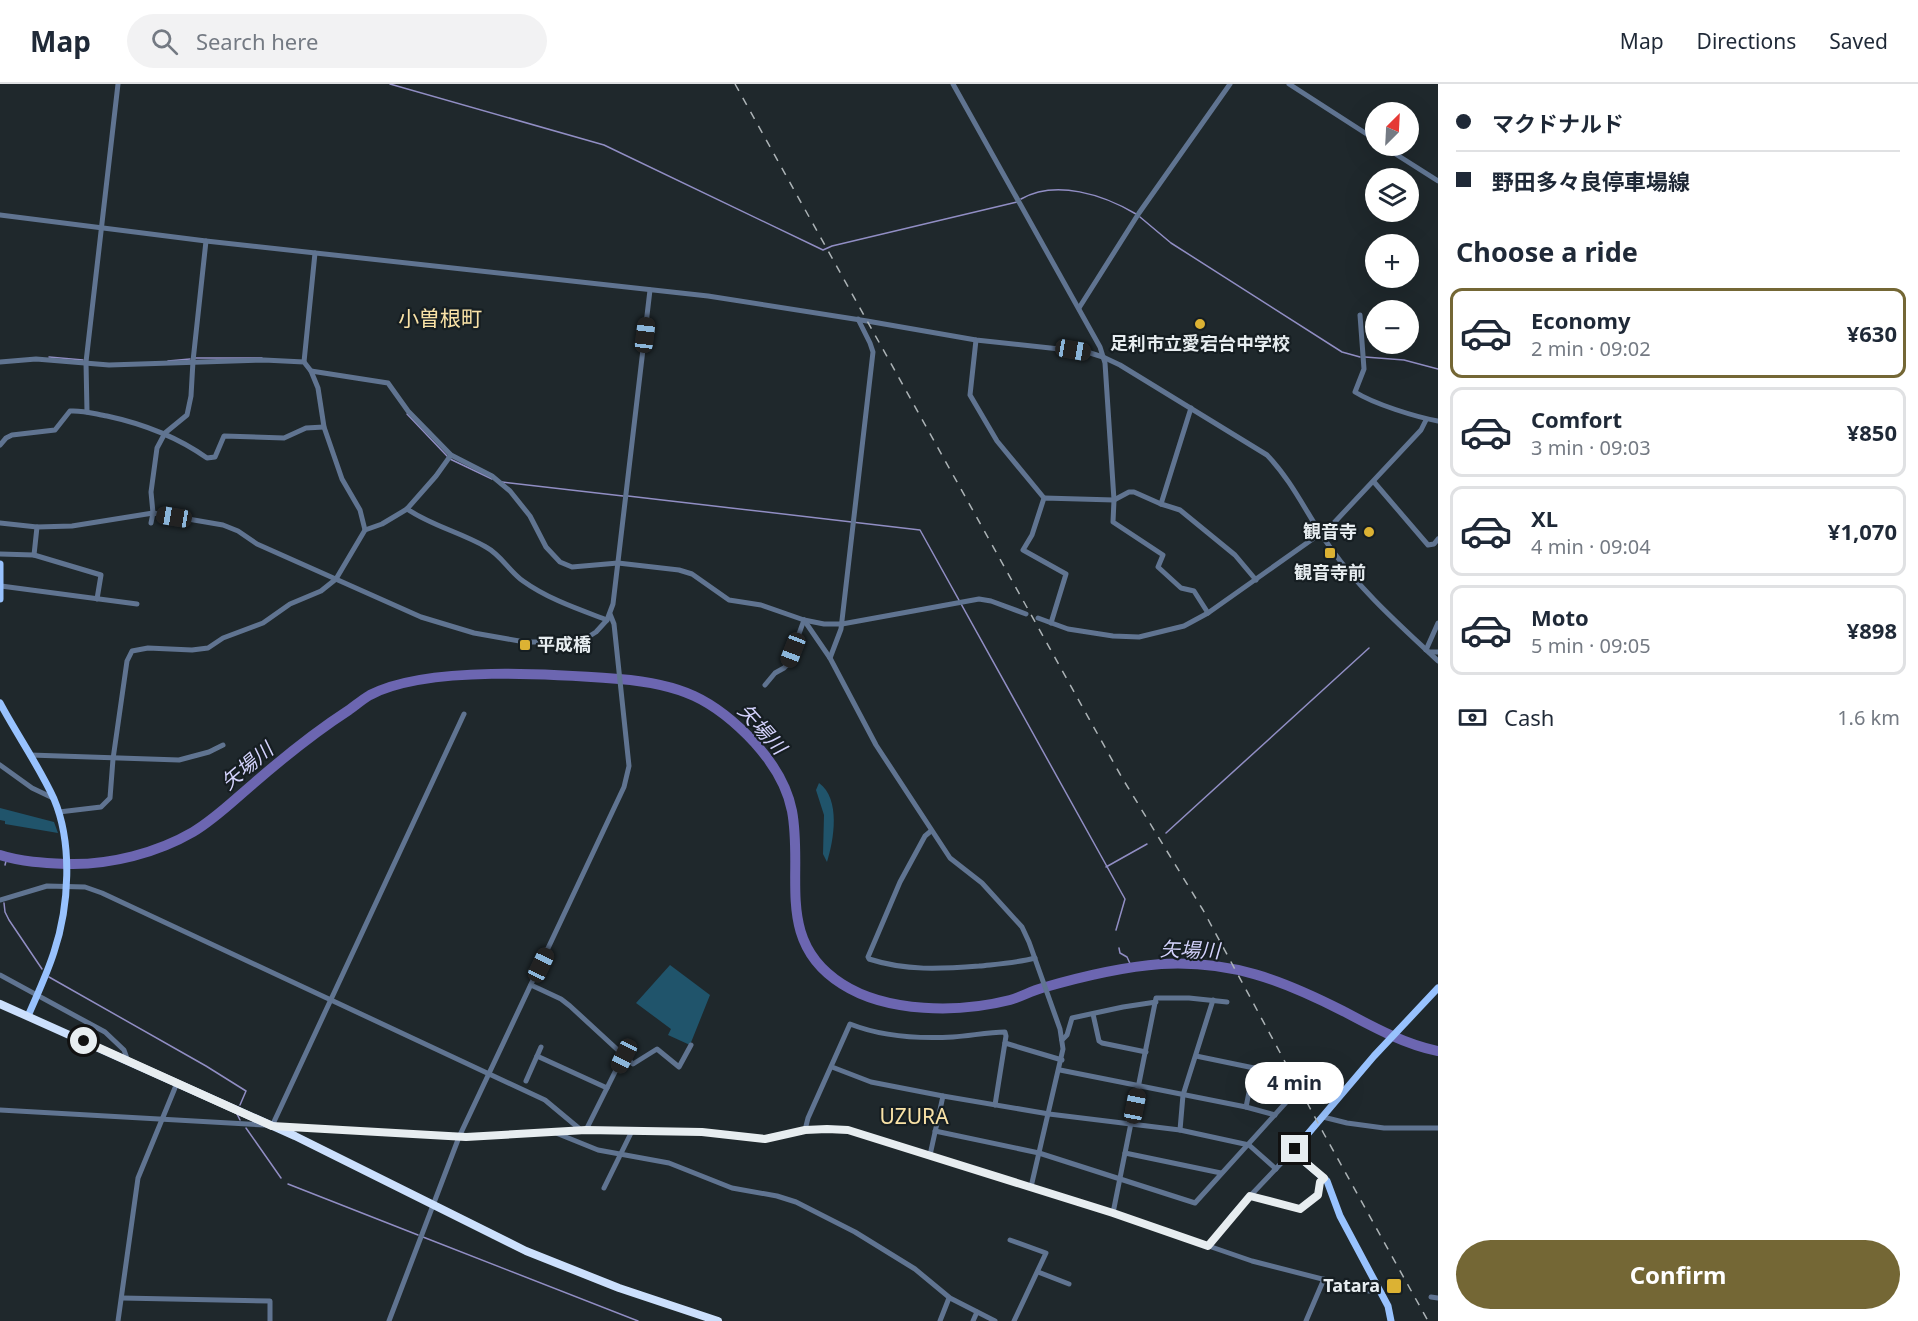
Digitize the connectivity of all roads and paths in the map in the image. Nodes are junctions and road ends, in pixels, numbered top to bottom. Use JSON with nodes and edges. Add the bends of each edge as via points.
{"nodes":[{"id":1,"x":118,"y":84,"type":"edge"},
{"id":2,"x":953,"y":84,"type":"edge"},
{"id":3,"x":1230,"y":84,"type":"edge"},
{"id":4,"x":1289,"y":84,"type":"edge"},
{"id":5,"x":1365,"y":133,"type":"edge"},
{"id":6,"x":1399,"y":156,"type":"edge"},
{"id":7,"x":1438,"y":181,"type":"edge"},
{"id":8,"x":0,"y":215,"type":"edge"},
{"id":9,"x":101,"y":228,"type":"junction"},
{"id":10,"x":207,"y":241,"type":"junction"},
{"id":11,"x":315,"y":253,"type":"junction"},
{"id":12,"x":650,"y":290,"type":"junction"},
{"id":13,"x":1079,"y":308,"type":"junction"},
{"id":14,"x":1360,"y":315,"type":"dead end"},
{"id":15,"x":858,"y":319,"type":"junction"},
{"id":16,"x":976,"y":340,"type":"junction"},
{"id":17,"x":1103,"y":357,"type":"junction"},
{"id":18,"x":193,"y":361,"type":"junction"},
{"id":19,"x":0,"y":362,"type":"edge"},
{"id":20,"x":86,"y":362,"type":"junction"},
{"id":21,"x":304,"y":362,"type":"junction"},
{"id":22,"x":311,"y":371,"type":"junction"},
{"id":23,"x":1191,"y":408,"type":"junction"},
{"id":24,"x":87,"y":412,"type":"junction"},
{"id":25,"x":1426,"y":420,"type":"junction"},
{"id":26,"x":1438,"y":421,"type":"edge"},
{"id":27,"x":324,"y":427,"type":"junction"},
{"id":28,"x":165,"y":433,"type":"junction"},
{"id":29,"x":0,"y":446,"type":"edge"},
{"id":30,"x":451,"y":455,"type":"junction"},
{"id":31,"x":1374,"y":482,"type":"junction"},
{"id":32,"x":1044,"y":498,"type":"junction"},
{"id":33,"x":1113,"y":500,"type":"junction"},
{"id":34,"x":1161,"y":504,"type":"junction"},
{"id":35,"x":407,"y":509,"type":"junction"},
{"id":36,"x":153,"y":513,"type":"junction"},
{"id":37,"x":0,"y":523,"type":"edge"},
{"id":38,"x":151,"y":523,"type":"dead end"},
{"id":39,"x":37,"y":526,"type":"junction"},
{"id":40,"x":365,"y":530,"type":"junction"},
{"id":41,"x":1320,"y":534,"type":"junction"},
{"id":42,"x":1438,"y":539,"type":"edge"},
{"id":43,"x":0,"y":554,"type":"edge"},
{"id":44,"x":33,"y":555,"type":"junction"},
{"id":45,"x":618,"y":563,"type":"junction"},
{"id":46,"x":0,"y":564,"type":"edge"},
{"id":47,"x":336,"y":579,"type":"junction"},
{"id":48,"x":1256,"y":580,"type":"junction"},
{"id":49,"x":1,"y":586,"type":"edge"},
{"id":50,"x":0,"y":599,"type":"edge"},
{"id":51,"x":97,"y":599,"type":"junction"},
{"id":52,"x":137,"y":604,"type":"dead end"},
{"id":53,"x":1208,"y":613,"type":"junction"},
{"id":54,"x":610,"y":614,"type":"junction"},
{"id":55,"x":1026,"y":614,"type":"dead end"},
{"id":56,"x":1038,"y":618,"type":"dead end"},
{"id":57,"x":607,"y":620,"type":"junction"},
{"id":58,"x":804,"y":620,"type":"junction"},
{"id":59,"x":1051,"y":623,"type":"junction"},
{"id":60,"x":1438,"y":623,"type":"edge"},
{"id":61,"x":842,"y":624,"type":"junction"},
{"id":62,"x":1428,"y":651,"type":"junction"},
{"id":63,"x":1438,"y":652,"type":"edge"},
{"id":64,"x":830,"y":658,"type":"junction"},
{"id":65,"x":1438,"y":661,"type":"edge"},
{"id":66,"x":765,"y":686,"type":"dead end"},
{"id":67,"x":0,"y":703,"type":"edge"},
{"id":68,"x":464,"y":714,"type":"dead end"},
{"id":69,"x":223,"y":745,"type":"dead end"},
{"id":70,"x":30,"y":755,"type":"junction"},
{"id":71,"x":113,"y":759,"type":"junction"},
{"id":72,"x":0,"y":765,"type":"edge"},
{"id":73,"x":53,"y":798,"type":"junction"},
{"id":74,"x":59,"y":812,"type":"junction"},
{"id":75,"x":931,"y":831,"type":"junction"},
{"id":76,"x":66,"y":885,"type":"junction"},
{"id":77,"x":0,"y":900,"type":"edge"},
{"id":78,"x":1036,"y":960,"type":"junction"},
{"id":79,"x":0,"y":975,"type":"edge"},
{"id":80,"x":531,"y":985,"type":"junction"},
{"id":81,"x":1438,"y":988,"type":"edge"},
{"id":82,"x":37,"y":995,"type":"junction"},
{"id":83,"x":332,"y":1000,"type":"junction"},
{"id":84,"x":1213,"y":1000,"type":"junction"},
{"id":85,"x":1227,"y":1002,"type":"dead end"},
{"id":86,"x":1156,"y":1003,"type":"junction"},
{"id":87,"x":0,"y":1004,"type":"edge"},
{"id":88,"x":1093,"y":1014,"type":"junction"},
{"id":89,"x":28,"y":1016,"type":"junction"},
{"id":90,"x":1062,"y":1040,"type":"junction"},
{"id":91,"x":1005,"y":1042,"type":"junction"},
{"id":92,"x":691,"y":1045,"type":"dead end"},
{"id":93,"x":541,"y":1047,"type":"dead end"},
{"id":94,"x":1146,"y":1052,"type":"junction"},
{"id":95,"x":537,"y":1056,"type":"junction"},
{"id":96,"x":624,"y":1056,"type":"junction"},
{"id":97,"x":1196,"y":1056,"type":"junction"},
{"id":98,"x":128,"y":1060,"type":"junction"},
{"id":99,"x":1062,"y":1060,"type":"junction"},
{"id":100,"x":832,"y":1067,"type":"junction"},
{"id":101,"x":1254,"y":1068,"type":"junction"},
{"id":102,"x":1060,"y":1070,"type":"junction"},
{"id":103,"x":490,"y":1074,"type":"junction"},
{"id":104,"x":526,"y":1081,"type":"dead end"},
{"id":105,"x":177,"y":1082,"type":"junction"},
{"id":106,"x":1139,"y":1086,"type":"junction"},
{"id":107,"x":607,"y":1088,"type":"junction"},
{"id":108,"x":1183,"y":1095,"type":"junction"},
{"id":109,"x":943,"y":1096,"type":"junction"},
{"id":110,"x":995,"y":1105,"type":"junction"},
{"id":111,"x":1246,"y":1107,"type":"junction"},
{"id":112,"x":0,"y":1110,"type":"edge"},
{"id":113,"x":1049,"y":1114,"type":"junction"},
{"id":114,"x":1275,"y":1115,"type":"junction"},
{"id":115,"x":1323,"y":1117,"type":"junction"},
{"id":116,"x":163,"y":1119,"type":"junction"},
{"id":117,"x":1131,"y":1125,"type":"junction"},
{"id":118,"x":272,"y":1126,"type":"junction"},
{"id":119,"x":1438,"y":1128,"type":"edge"},
{"id":120,"x":584,"y":1130,"type":"junction"},
{"id":121,"x":805,"y":1130,"type":"junction"},
{"id":122,"x":1180,"y":1130,"type":"junction"},
{"id":123,"x":632,"y":1131,"type":"junction"},
{"id":124,"x":935,"y":1131,"type":"junction"},
{"id":125,"x":555,"y":1132,"type":"junction"},
{"id":126,"x":459,"y":1137,"type":"junction"},
{"id":127,"x":1249,"y":1145,"type":"junction"},
{"id":128,"x":622,"y":1153,"type":"junction"},
{"id":129,"x":1039,"y":1153,"type":"junction"},
{"id":130,"x":1125,"y":1153,"type":"junction"},
{"id":131,"x":930,"y":1155,"type":"junction"},
{"id":132,"x":1288,"y":1156,"type":"dead end"},
{"id":133,"x":1276,"y":1169,"type":"junction"},
{"id":134,"x":1221,"y":1173,"type":"junction"},
{"id":135,"x":1324,"y":1178,"type":"junction"},
{"id":136,"x":1120,"y":1179,"type":"junction"},
{"id":137,"x":1031,"y":1187,"type":"junction"},
{"id":138,"x":604,"y":1188,"type":"dead end"},
{"id":139,"x":1250,"y":1196,"type":"junction"},
{"id":140,"x":433,"y":1205,"type":"junction"},
{"id":141,"x":1113,"y":1213,"type":"junction"},
{"id":142,"x":1010,"y":1240,"type":"dead end"},
{"id":143,"x":1208,"y":1246,"type":"junction"},
{"id":144,"x":1038,"y":1272,"type":"junction"},
{"id":145,"x":1324,"y":1279,"type":"junction"},
{"id":146,"x":1069,"y":1284,"type":"dead end"},
{"id":147,"x":1380,"y":1290,"type":"junction"},
{"id":148,"x":1431,"y":1297,"type":"dead end"},
{"id":149,"x":122,"y":1298,"type":"junction"},
{"id":150,"x":949,"y":1298,"type":"junction"},
{"id":151,"x":1438,"y":1298,"type":"edge"},
{"id":152,"x":977,"y":1312,"type":"junction"},
{"id":153,"x":1392,"y":1320,"type":"edge"},
{"id":154,"x":118,"y":1321,"type":"edge"},
{"id":155,"x":270,"y":1321,"type":"edge"},
{"id":156,"x":389,"y":1321,"type":"edge"},
{"id":157,"x":718,"y":1321,"type":"edge"},
{"id":158,"x":940,"y":1321,"type":"edge"},
{"id":159,"x":973,"y":1321,"type":"edge"},
{"id":160,"x":995,"y":1321,"type":"edge"},
{"id":161,"x":1014,"y":1321,"type":"edge"},
{"id":162,"x":1306,"y":1321,"type":"edge"}],
"edges":[{"from":1,"to":9,"type":"street"},
{"from":2,"to":13,"type":"street"},
{"from":3,"to":13,"type":"street","via":[[1137,215]]},
{"from":4,"to":5,"type":"street"},
{"from":6,"to":7,"type":"street"},
{"from":8,"to":9,"type":"street"},
{"from":9,"to":10,"type":"street"},
{"from":9,"to":20,"type":"street"},
{"from":10,"to":11,"type":"street"},
{"from":10,"to":18,"type":"street"},
{"from":11,"to":12,"type":"street"},
{"from":11,"to":21,"type":"street"},
{"from":12,"to":15,"type":"street"},
{"from":12,"to":45,"type":"street"},
{"from":13,"to":17,"type":"street"},
{"from":14,"to":25,"type":"street","via":[[1363,373],[1356,392]]},
{"from":15,"to":16,"type":"street"},
{"from":15,"to":61,"type":"street","via":[[873,352]]},
{"from":16,"to":17,"type":"street"},
{"from":16,"to":32,"type":"street","via":[[970,395],[997,441]]},
{"from":17,"to":23,"type":"street"},
{"from":17,"to":33,"type":"street"},
{"from":18,"to":20,"type":"street","via":[[109,365]]},
{"from":18,"to":21,"type":"street"},
{"from":18,"to":28,"type":"street","via":[[187,415]]},
{"from":19,"to":20,"type":"street"},
{"from":20,"to":24,"type":"street"},
{"from":21,"to":22,"type":"street"},
{"from":22,"to":27,"type":"street"},
{"from":22,"to":30,"type":"street","via":[[388,383],[408,411]]},
{"from":23,"to":34,"type":"street"},
{"from":23,"to":41,"type":"street","via":[[1267,455],[1291,484]]},
{"from":24,"to":28,"type":"street"},
{"from":24,"to":29,"type":"street","via":[[70,411],[55,430],[12,435]]},
{"from":25,"to":26,"type":"street"},
{"from":25,"to":31,"type":"street"},
{"from":27,"to":28,"type":"street","via":[[306,428],[284,438],[224,436],[215,457],[207,458]]},
{"from":27,"to":40,"type":"street"},
{"from":28,"to":36,"type":"street","via":[[155,460]]},
{"from":30,"to":35,"type":"street"},
{"from":30,"to":45,"type":"street","via":[[501,482],[530,516],[546,547],[560,562],[580,568]]},
{"from":31,"to":41,"type":"street"},
{"from":31,"to":42,"type":"street","via":[[1428,545]]},
{"from":32,"to":33,"type":"street"},
{"from":32,"to":59,"type":"street","via":[[1023,550],[1066,574]]},
{"from":33,"to":34,"type":"street","via":[[1134,492]]},
{"from":33,"to":53,"type":"street","via":[[1113,522],[1163,555],[1158,567],[1181,588],[1194,591]]},
{"from":34,"to":48,"type":"street","via":[[1180,510],[1234,555]]},
{"from":35,"to":40,"type":"street"},
{"from":35,"to":57,"type":"street","via":[[488,548],[522,580],[558,601]]},
{"from":36,"to":38,"type":"street"},
{"from":36,"to":39,"type":"street","via":[[72,526]]},
{"from":36,"to":47,"type":"street","via":[[223,525]]},
{"from":37,"to":39,"type":"street"},
{"from":39,"to":44,"type":"street"},
{"from":40,"to":47,"type":"street"},
{"from":41,"to":48,"type":"street"},
{"from":41,"to":62,"type":"street","via":[[1368,594]]},
{"from":43,"to":44,"type":"street"},
{"from":44,"to":51,"type":"street","via":[[100,575]]},
{"from":45,"to":54,"type":"street"},
{"from":45,"to":58,"type":"street","via":[[686,571],[729,600],[761,605]]},
{"from":46,"to":49,"type":"main road"},
{"from":47,"to":57,"type":"street","via":[[435,622],[525,642],[580,642]]},
{"from":47,"to":71,"type":"street","via":[[321,591],[207,648],[132,651],[127,661]]},
{"from":48,"to":53,"type":"street"},
{"from":49,"to":50,"type":"main road"},
{"from":49,"to":51,"type":"street"},
{"from":51,"to":52,"type":"street"},
{"from":53,"to":59,"type":"street","via":[[1184,626],[1139,637],[1085,633]]},
{"from":54,"to":57,"type":"street"},
{"from":54,"to":80,"type":"street","via":[[629,766],[624,787]]},
{"from":55,"to":61,"type":"street","via":[[980,599]]},
{"from":56,"to":59,"type":"street"},
{"from":58,"to":61,"type":"street"},
{"from":58,"to":64,"type":"street"},
{"from":58,"to":66,"type":"street","via":[[788,664]]},
{"from":60,"to":62,"type":"street"},
{"from":61,"to":64,"type":"street"},
{"from":62,"to":63,"type":"street"},
{"from":62,"to":65,"type":"street"},
{"from":64,"to":75,"type":"street","via":[[876,745]]},
{"from":67,"to":70,"type":"main road"},
{"from":68,"to":83,"type":"street"},
{"from":69,"to":71,"type":"street","via":[[179,760]]},
{"from":70,"to":71,"type":"street"},
{"from":70,"to":73,"type":"main road"},
{"from":71,"to":74,"type":"street","via":[[110,798],[101,807]]},
{"from":72,"to":73,"type":"street"},
{"from":73,"to":74,"type":"main road"},
{"from":74,"to":76,"type":"main road","via":[[65,834]]},
{"from":75,"to":78,"type":"street","via":[[956,865],[982,884],[1022,927]]},
{"from":75,"to":78,"type":"street","via":[[900,882],[869,959],[927,969]]},
{"from":76,"to":77,"type":"street","via":[[47,886]]},
{"from":76,"to":82,"type":"main road","via":[[54,953]]},
{"from":76,"to":83,"type":"street","via":[[102,893]]},
{"from":78,"to":90,"type":"street"},
{"from":79,"to":82,"type":"street"},
{"from":80,"to":96,"type":"street","via":[[561,999]]},
{"from":80,"to":103,"type":"street"},
{"from":81,"to":115,"type":"main road"},
{"from":82,"to":89,"type":"main road"},
{"from":82,"to":98,"type":"street","via":[[105,1032],[124,1050]]},
{"from":83,"to":103,"type":"street"},
{"from":83,"to":118,"type":"street"},
{"from":84,"to":85,"type":"street"},
{"from":84,"to":86,"type":"street","via":[[1173,997],[1156,998]]},
{"from":84,"to":97,"type":"street"},
{"from":86,"to":88,"type":"street"},
{"from":86,"to":94,"type":"street"},
{"from":87,"to":89,"type":"highway"},
{"from":88,"to":90,"type":"street","via":[[1072,1018]]},
{"from":88,"to":94,"type":"street","via":[[1102,1044]]},
{"from":89,"to":98,"type":"highway"},
{"from":90,"to":99,"type":"street"},
{"from":91,"to":99,"type":"street"},
{"from":91,"to":100,"type":"street","via":[[1005,1032],[906,1037],[850,1024]]},
{"from":91,"to":110,"type":"street"},
{"from":92,"to":96,"type":"street","via":[[679,1067],[657,1049],[636,1065]]},
{"from":93,"to":95,"type":"street"},
{"from":94,"to":106,"type":"street"},
{"from":95,"to":104,"type":"street"},
{"from":95,"to":107,"type":"street"},
{"from":96,"to":107,"type":"street"},
{"from":97,"to":101,"type":"street"},
{"from":97,"to":108,"type":"street"},
{"from":98,"to":105,"type":"highway"},
{"from":99,"to":102,"type":"street"},
{"from":100,"to":109,"type":"street","via":[[871,1082]]},
{"from":100,"to":121,"type":"street"},
{"from":101,"to":111,"type":"street"},
{"from":101,"to":114,"type":"street","via":[[1277,1073],[1290,1095]]},
{"from":102,"to":106,"type":"street"},
{"from":102,"to":113,"type":"street"},
{"from":103,"to":120,"type":"street","via":[[545,1100]]},
{"from":103,"to":126,"type":"street"},
{"from":105,"to":116,"type":"street"},
{"from":105,"to":118,"type":"highway"},
{"from":106,"to":108,"type":"street"},
{"from":106,"to":117,"type":"street"},
{"from":107,"to":120,"type":"street"},
{"from":108,"to":111,"type":"street"},
{"from":108,"to":122,"type":"street"},
{"from":109,"to":110,"type":"street"},
{"from":109,"to":124,"type":"street"},
{"from":110,"to":113,"type":"street"},
{"from":111,"to":114,"type":"street"},
{"from":112,"to":116,"type":"street"},
{"from":113,"to":117,"type":"street"},
{"from":113,"to":129,"type":"street"},
{"from":114,"to":127,"type":"street"},
{"from":115,"to":119,"type":"street","via":[[1384,1128]]},
{"from":115,"to":135,"type":"main road","via":[[1295,1149]]},
{"from":116,"to":118,"type":"street"},
{"from":116,"to":149,"type":"street","via":[[138,1178]]},
{"from":117,"to":122,"type":"street"},
{"from":117,"to":130,"type":"street"},
{"from":118,"to":126,"type":"street"},
{"from":118,"to":140,"type":"highway"},
{"from":120,"to":123,"type":"street"},
{"from":120,"to":125,"type":"street"},
{"from":121,"to":123,"type":"street","via":[[765,1139],[720,1133]]},
{"from":121,"to":131,"type":"street","via":[[848,1130]]},
{"from":122,"to":127,"type":"street"},
{"from":123,"to":128,"type":"street"},
{"from":124,"to":129,"type":"street"},
{"from":124,"to":131,"type":"street"},
{"from":125,"to":126,"type":"street"},
{"from":125,"to":128,"type":"street","via":[[598,1149]]},
{"from":126,"to":140,"type":"street"},
{"from":127,"to":133,"type":"street"},
{"from":127,"to":134,"type":"street"},
{"from":128,"to":138,"type":"street"},
{"from":128,"to":150,"type":"street","via":[[669,1163],[732,1188],[796,1202],[915,1269]]},
{"from":129,"to":136,"type":"street"},
{"from":129,"to":137,"type":"street"},
{"from":130,"to":134,"type":"street"},
{"from":130,"to":136,"type":"street"},
{"from":131,"to":137,"type":"street"},
{"from":132,"to":133,"type":"street"},
{"from":133,"to":139,"type":"street"},
{"from":134,"to":136,"type":"street","via":[[1195,1203]]},
{"from":135,"to":139,"type":"street","via":[[1318,1195],[1300,1209]]},
{"from":135,"to":147,"type":"main road"},
{"from":136,"to":141,"type":"street"},
{"from":137,"to":141,"type":"street"},
{"from":139,"to":143,"type":"street"},
{"from":140,"to":156,"type":"street"},
{"from":140,"to":157,"type":"highway","via":[[526,1251]]},
{"from":141,"to":143,"type":"street"},
{"from":142,"to":144,"type":"street","via":[[1046,1253]]},
{"from":143,"to":145,"type":"street"},
{"from":144,"to":146,"type":"street"},
{"from":144,"to":161,"type":"street"},
{"from":145,"to":147,"type":"street","via":[[1369,1291]]},
{"from":145,"to":162,"type":"street"},
{"from":147,"to":153,"type":"main road"},
{"from":148,"to":151,"type":"street"},
{"from":149,"to":154,"type":"street"},
{"from":149,"to":155,"type":"street","via":[[270,1301]]},
{"from":150,"to":152,"type":"street"},
{"from":150,"to":158,"type":"street"},
{"from":152,"to":159,"type":"street"},
{"from":152,"to":160,"type":"street"}]}
